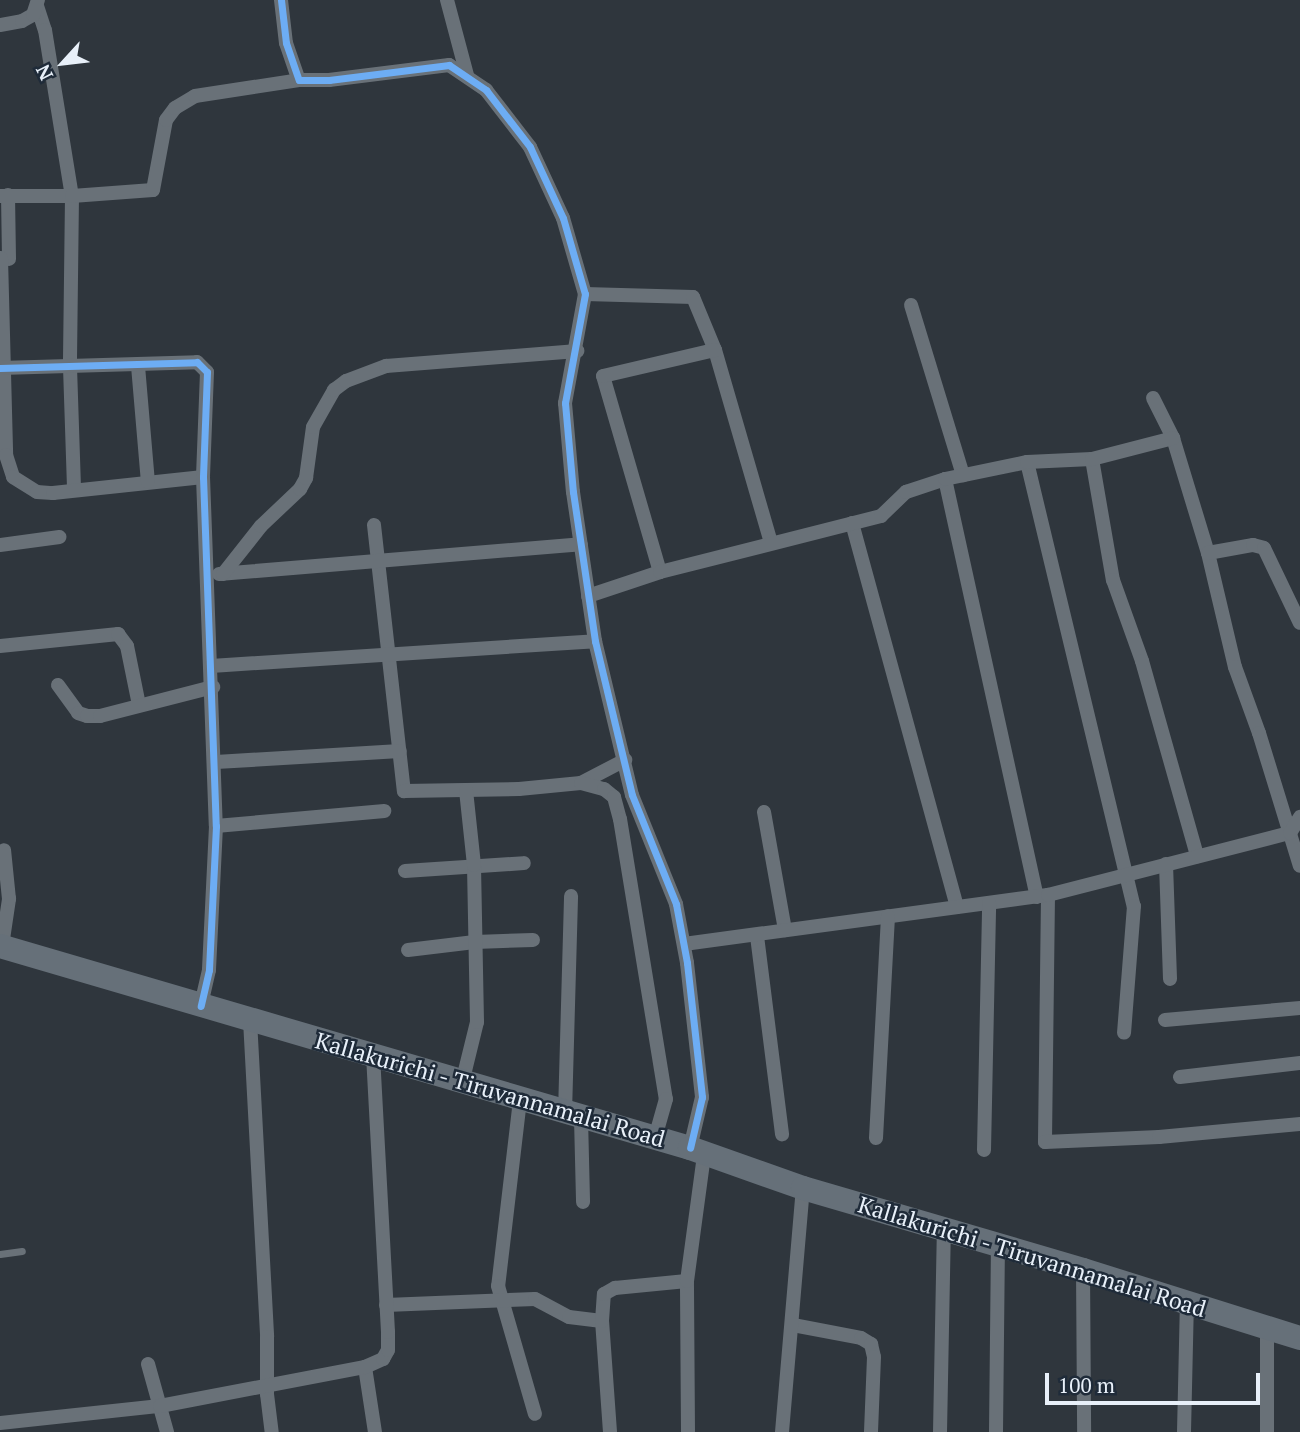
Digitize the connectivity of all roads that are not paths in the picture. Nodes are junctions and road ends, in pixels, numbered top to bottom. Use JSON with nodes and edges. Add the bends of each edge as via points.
{"nodes":[{"id":1,"x":281,"y":0,"type":"edge"},
{"id":2,"x":447,"y":0,"type":"edge"},
{"id":3,"x":38,"y":3,"type":"edge"},
{"id":4,"x":0,"y":25,"type":"edge"},
{"id":5,"x":467,"y":75,"type":"junction"},
{"id":6,"x":299,"y":80,"type":"junction"},
{"id":7,"x":4,"y":196,"type":"edge"},
{"id":8,"x":72,"y":196,"type":"junction"},
{"id":9,"x":5,"y":259,"type":"edge"},
{"id":10,"x":585,"y":294,"type":"junction"},
{"id":11,"x":911,"y":305,"type":"dead end"},
{"id":12,"x":715,"y":350,"type":"junction"},
{"id":13,"x":577,"y":351,"type":"junction"},
{"id":14,"x":138,"y":366,"type":"junction"},
{"id":15,"x":70,"y":367,"type":"junction"},
{"id":16,"x":1,"y":368,"type":"edge"},
{"id":17,"x":1153,"y":398,"type":"dead end"},
{"id":18,"x":1173,"y":438,"type":"junction"},
{"id":19,"x":1092,"y":459,"type":"junction"},
{"id":20,"x":1027,"y":462,"type":"junction"},
{"id":21,"x":964,"y":475,"type":"junction"},
{"id":22,"x":202,"y":477,"type":"junction"},
{"id":23,"x":945,"y":479,"type":"junction"},
{"id":24,"x":148,"y":482,"type":"junction"},
{"id":25,"x":74,"y":490,"type":"junction"},
{"id":26,"x":852,"y":523,"type":"junction"},
{"id":27,"x":374,"y":525,"type":"dead end"},
{"id":28,"x":59,"y":537,"type":"dead end"},
{"id":29,"x":771,"y":543,"type":"junction"},
{"id":30,"x":581,"y":544,"type":"junction"},
{"id":31,"x":0,"y":545,"type":"edge"},
{"id":32,"x":1208,"y":553,"type":"junction"},
{"id":33,"x":378,"y":561,"type":"junction"},
{"id":34,"x":660,"y":572,"type":"junction"},
{"id":35,"x":223,"y":574,"type":"junction"},
{"id":36,"x":206,"y":575,"type":"junction"},
{"id":37,"x":588,"y":596,"type":"junction"},
{"id":38,"x":1300,"y":623,"type":"edge"},
{"id":39,"x":595,"y":641,"type":"junction"},
{"id":40,"x":0,"y":646,"type":"edge"},
{"id":41,"x":389,"y":656,"type":"junction"},
{"id":42,"x":211,"y":666,"type":"junction"},
{"id":43,"x":58,"y":685,"type":"dead end"},
{"id":44,"x":213,"y":687,"type":"junction"},
{"id":45,"x":139,"y":705,"type":"junction"},
{"id":46,"x":400,"y":751,"type":"junction"},
{"id":47,"x":625,"y":760,"type":"junction"},
{"id":48,"x":216,"y":762,"type":"junction"},
{"id":49,"x":581,"y":783,"type":"junction"},
{"id":50,"x":466,"y":790,"type":"junction"},
{"id":51,"x":384,"y":811,"type":"dead end"},
{"id":52,"x":764,"y":812,"type":"dead end"},
{"id":53,"x":1300,"y":817,"type":"edge"},
{"id":54,"x":216,"y":826,"type":"junction"},
{"id":55,"x":1290,"y":833,"type":"junction"},
{"id":56,"x":4,"y":850,"type":"dead end"},
{"id":57,"x":1196,"y":856,"type":"junction"},
{"id":58,"x":524,"y":863,"type":"dead end"},
{"id":59,"x":474,"y":864,"type":"junction"},
{"id":60,"x":1166,"y":864,"type":"junction"},
{"id":61,"x":1300,"y":866,"type":"edge"},
{"id":62,"x":405,"y":871,"type":"dead end"},
{"id":63,"x":1128,"y":874,"type":"junction"},
{"id":64,"x":571,"y":896,"type":"dead end"},
{"id":65,"x":1042,"y":896,"type":"junction"},
{"id":66,"x":989,"y":903,"type":"junction"},
{"id":67,"x":957,"y":907,"type":"junction"},
{"id":68,"x":888,"y":916,"type":"junction"},
{"id":69,"x":785,"y":930,"type":"junction"},
{"id":70,"x":757,"y":936,"type":"junction"},
{"id":71,"x":533,"y":940,"type":"dead end"},
{"id":72,"x":475,"y":942,"type":"junction"},
{"id":73,"x":684,"y":944,"type":"junction"},
{"id":74,"x":1,"y":946,"type":"edge"},
{"id":75,"x":408,"y":950,"type":"dead end"},
{"id":76,"x":1170,"y":979,"type":"dead end"},
{"id":77,"x":201,"y":1006,"type":"junction"},
{"id":78,"x":1300,"y":1008,"type":"edge"},
{"id":79,"x":250,"y":1020,"type":"junction"},
{"id":80,"x":1165,"y":1020,"type":"dead end"},
{"id":81,"x":1125,"y":1033,"type":"dead end"},
{"id":82,"x":373,"y":1056,"type":"junction"},
{"id":83,"x":1300,"y":1063,"type":"edge"},
{"id":84,"x":1180,"y":1077,"type":"dead end"},
{"id":85,"x":461,"y":1083,"type":"junction"},
{"id":86,"x":520,"y":1100,"type":"junction"},
{"id":87,"x":573,"y":1116,"type":"junction"},
{"id":88,"x":1300,"y":1124,"type":"edge"},
{"id":89,"x":782,"y":1133,"type":"dead end"},
{"id":90,"x":654,"y":1138,"type":"junction"},
{"id":91,"x":876,"y":1138,"type":"dead end"},
{"id":92,"x":984,"y":1150,"type":"dead end"},
{"id":93,"x":697,"y":1152,"type":"junction"},
{"id":94,"x":803,"y":1188,"type":"junction"},
{"id":95,"x":583,"y":1202,"type":"dead end"},
{"id":96,"x":944,"y":1232,"type":"junction"},
{"id":97,"x":998,"y":1247,"type":"junction"},
{"id":98,"x":22,"y":1251,"type":"dead end"},
{"id":99,"x":0,"y":1254,"type":"edge"},
{"id":100,"x":1083,"y":1270,"type":"junction"},
{"id":101,"x":687,"y":1281,"type":"junction"},
{"id":102,"x":500,"y":1302,"type":"junction"},
{"id":103,"x":1187,"y":1302,"type":"junction"},
{"id":104,"x":386,"y":1305,"type":"junction"},
{"id":105,"x":602,"y":1321,"type":"junction"},
{"id":106,"x":793,"y":1325,"type":"junction"},
{"id":107,"x":1267,"y":1329,"type":"junction"},
{"id":108,"x":1300,"y":1338,"type":"edge"},
{"id":109,"x":148,"y":1364,"type":"dead end"},
{"id":110,"x":365,"y":1367,"type":"junction"},
{"id":111,"x":267,"y":1386,"type":"junction"},
{"id":112,"x":160,"y":1406,"type":"junction"},
{"id":113,"x":535,"y":1414,"type":"dead end"},
{"id":114,"x":0,"y":1423,"type":"edge"},
{"id":115,"x":167,"y":1432,"type":"edge"},
{"id":116,"x":272,"y":1432,"type":"edge"},
{"id":117,"x":375,"y":1432,"type":"edge"},
{"id":118,"x":610,"y":1432,"type":"edge"},
{"id":119,"x":688,"y":1432,"type":"edge"},
{"id":120,"x":782,"y":1432,"type":"edge"},
{"id":121,"x":871,"y":1432,"type":"edge"},
{"id":122,"x":940,"y":1432,"type":"edge"},
{"id":123,"x":996,"y":1432,"type":"edge"},
{"id":124,"x":1084,"y":1432,"type":"edge"},
{"id":125,"x":1184,"y":1432,"type":"edge"},
{"id":126,"x":1267,"y":1432,"type":"edge"}],
"edges":[{"from":1,"to":6,"type":"street","via":[[286,43]]},
{"from":2,"to":5,"type":"street"},
{"from":3,"to":4,"type":"street","via":[[33,15]]},
{"from":3,"to":8,"type":"street"},
{"from":5,"to":6,"type":"street","via":[[449,65]]},
{"from":5,"to":10,"type":"street","via":[[486,90],[530,147],[563,218]]},
{"from":6,"to":8,"type":"street","via":[[195,96],[175,108],[166,120],[153,190]]},
{"from":7,"to":8,"type":"street"},
{"from":7,"to":9,"type":"street"},
{"from":8,"to":15,"type":"street"},
{"from":9,"to":16,"type":"street"},
{"from":10,"to":12,"type":"street","via":[[693,298]]},
{"from":10,"to":13,"type":"street"},
{"from":11,"to":21,"type":"street"},
{"from":12,"to":29,"type":"street"},
{"from":12,"to":34,"type":"street","via":[[603,376]]},
{"from":13,"to":30,"type":"street","via":[[565,403]]},
{"from":13,"to":35,"type":"street","via":[[386,366],[346,381],[334,390],[313,427],[306,478],[300,489],[261,526]]},
{"from":14,"to":15,"type":"street"},
{"from":14,"to":22,"type":"street","via":[[197,362],[207,372]]},
{"from":14,"to":24,"type":"street"},
{"from":15,"to":16,"type":"street"},
{"from":15,"to":25,"type":"street"},
{"from":16,"to":25,"type":"street","via":[[6,454],[13,477],[37,492]]},
{"from":17,"to":18,"type":"street"},
{"from":18,"to":19,"type":"street"},
{"from":18,"to":32,"type":"street"},
{"from":19,"to":20,"type":"street"},
{"from":19,"to":57,"type":"street","via":[[1113,580],[1142,661]]},
{"from":20,"to":21,"type":"street"},
{"from":20,"to":63,"type":"street"},
{"from":21,"to":23,"type":"street"},
{"from":22,"to":24,"type":"street"},
{"from":22,"to":36,"type":"street"},
{"from":23,"to":26,"type":"street","via":[[906,492],[881,516]]},
{"from":23,"to":65,"type":"street"},
{"from":24,"to":25,"type":"street"},
{"from":26,"to":29,"type":"street"},
{"from":26,"to":67,"type":"street"},
{"from":27,"to":33,"type":"street"},
{"from":28,"to":31,"type":"street"},
{"from":29,"to":34,"type":"street"},
{"from":30,"to":33,"type":"street"},
{"from":30,"to":37,"type":"street"},
{"from":32,"to":38,"type":"street","via":[[1253,545],[1264,548]]},
{"from":32,"to":55,"type":"street","via":[[1235,667]]},
{"from":33,"to":35,"type":"street"},
{"from":33,"to":41,"type":"street"},
{"from":34,"to":37,"type":"street"},
{"from":35,"to":36,"type":"street"},
{"from":36,"to":42,"type":"street"},
{"from":37,"to":39,"type":"street"},
{"from":39,"to":41,"type":"street"},
{"from":39,"to":47,"type":"street"},
{"from":40,"to":45,"type":"street","via":[[118,634],[127,646]]},
{"from":41,"to":42,"type":"street"},
{"from":41,"to":46,"type":"street"},
{"from":42,"to":44,"type":"street"},
{"from":43,"to":45,"type":"street","via":[[78,713],[87,716]]},
{"from":44,"to":45,"type":"street"},
{"from":44,"to":48,"type":"street"},
{"from":46,"to":48,"type":"street"},
{"from":46,"to":50,"type":"street","via":[[404,791]]},
{"from":47,"to":49,"type":"street"},
{"from":47,"to":73,"type":"street","via":[[632,795],[676,904]]},
{"from":48,"to":54,"type":"street"},
{"from":49,"to":50,"type":"street"},
{"from":49,"to":90,"type":"street","via":[[614,797],[620,819],[666,1099]]},
{"from":50,"to":59,"type":"street"},
{"from":51,"to":54,"type":"street"},
{"from":52,"to":69,"type":"street"},
{"from":53,"to":55,"type":"street"},
{"from":54,"to":77,"type":"street","via":[[209,971]]},
{"from":55,"to":57,"type":"street"},
{"from":55,"to":61,"type":"street"},
{"from":56,"to":74,"type":"street","via":[[9,899]]},
{"from":57,"to":60,"type":"street"},
{"from":58,"to":59,"type":"street"},
{"from":59,"to":62,"type":"street"},
{"from":59,"to":72,"type":"street"},
{"from":60,"to":63,"type":"street"},
{"from":60,"to":76,"type":"street"},
{"from":63,"to":65,"type":"street"},
{"from":63,"to":81,"type":"street","via":[[1134,923]]},
{"from":64,"to":87,"type":"street"},
{"from":65,"to":66,"type":"street"},
{"from":65,"to":88,"type":"street","via":[[1045,1142]]},
{"from":66,"to":67,"type":"street"},
{"from":66,"to":92,"type":"street"},
{"from":67,"to":68,"type":"street"},
{"from":68,"to":69,"type":"street"},
{"from":68,"to":91,"type":"street"},
{"from":69,"to":70,"type":"street"},
{"from":70,"to":73,"type":"street"},
{"from":70,"to":89,"type":"street"},
{"from":71,"to":72,"type":"street"},
{"from":72,"to":75,"type":"street"},
{"from":72,"to":85,"type":"street","via":[[477,1022]]},
{"from":73,"to":93,"type":"street","via":[[702,1097]]},
{"from":74,"to":77,"type":"highway","name":"Kallakurichi - Tiruvannamalai Road"},
{"from":77,"to":79,"type":"highway","name":"Kallakurichi - Tiruvannamalai Road"},
{"from":78,"to":80,"type":"street"},
{"from":79,"to":82,"type":"highway","name":"Kallakurichi - Tiruvannamalai Road"},
{"from":79,"to":111,"type":"street"},
{"from":82,"to":85,"type":"highway","name":"Kallakurichi - Tiruvannamalai Road"},
{"from":82,"to":104,"type":"street"},
{"from":83,"to":84,"type":"street"},
{"from":85,"to":86,"type":"highway","name":"Kallakurichi - Tiruvannamalai Road"},
{"from":86,"to":87,"type":"highway","name":"Kallakurichi - Tiruvannamalai Road"},
{"from":86,"to":102,"type":"street","via":[[498,1268]]},
{"from":87,"to":90,"type":"highway","name":"Kallakurichi - Tiruvannamalai Road"},
{"from":87,"to":95,"type":"street"},
{"from":90,"to":93,"type":"highway","name":"Kallakurichi - Tiruvannamalai Road"},
{"from":93,"to":94,"type":"highway","name":"Kallakurichi - Tiruvannamalai Road"},
{"from":93,"to":101,"type":"street"},
{"from":94,"to":96,"type":"highway","name":"Kallakurichi - Tiruvannamalai Road"},
{"from":94,"to":106,"type":"street"},
{"from":96,"to":97,"type":"highway","name":"Kallakurichi - Tiruvannamalai Road"},
{"from":96,"to":122,"type":"street"},
{"from":97,"to":100,"type":"highway","name":"Kallakurichi - Tiruvannamalai Road"},
{"from":97,"to":123,"type":"street"},
{"from":98,"to":99,"type":"lane"},
{"from":100,"to":103,"type":"highway","name":"Kallakurichi - Tiruvannamalai Road"},
{"from":100,"to":124,"type":"street"},
{"from":101,"to":105,"type":"street","via":[[608,1289],[602,1300]]},
{"from":101,"to":119,"type":"street"},
{"from":102,"to":104,"type":"street"},
{"from":102,"to":105,"type":"street","via":[[535,1299],[569,1317]]},
{"from":102,"to":113,"type":"street"},
{"from":103,"to":107,"type":"highway","name":"Kallakurichi - Tiruvannamalai Road"},
{"from":103,"to":125,"type":"street"},
{"from":104,"to":110,"type":"street","via":[[388,1350],[383,1359]]},
{"from":105,"to":118,"type":"street"},
{"from":106,"to":120,"type":"street"},
{"from":106,"to":121,"type":"street","via":[[871,1344]]},
{"from":107,"to":108,"type":"highway","name":"Kallakurichi - Tiruvannamalai Road"},
{"from":107,"to":126,"type":"street"},
{"from":109,"to":112,"type":"street"},
{"from":110,"to":111,"type":"street"},
{"from":110,"to":117,"type":"street"},
{"from":111,"to":112,"type":"street"},
{"from":111,"to":116,"type":"street"},
{"from":112,"to":114,"type":"street"},
{"from":112,"to":115,"type":"street"}]}
